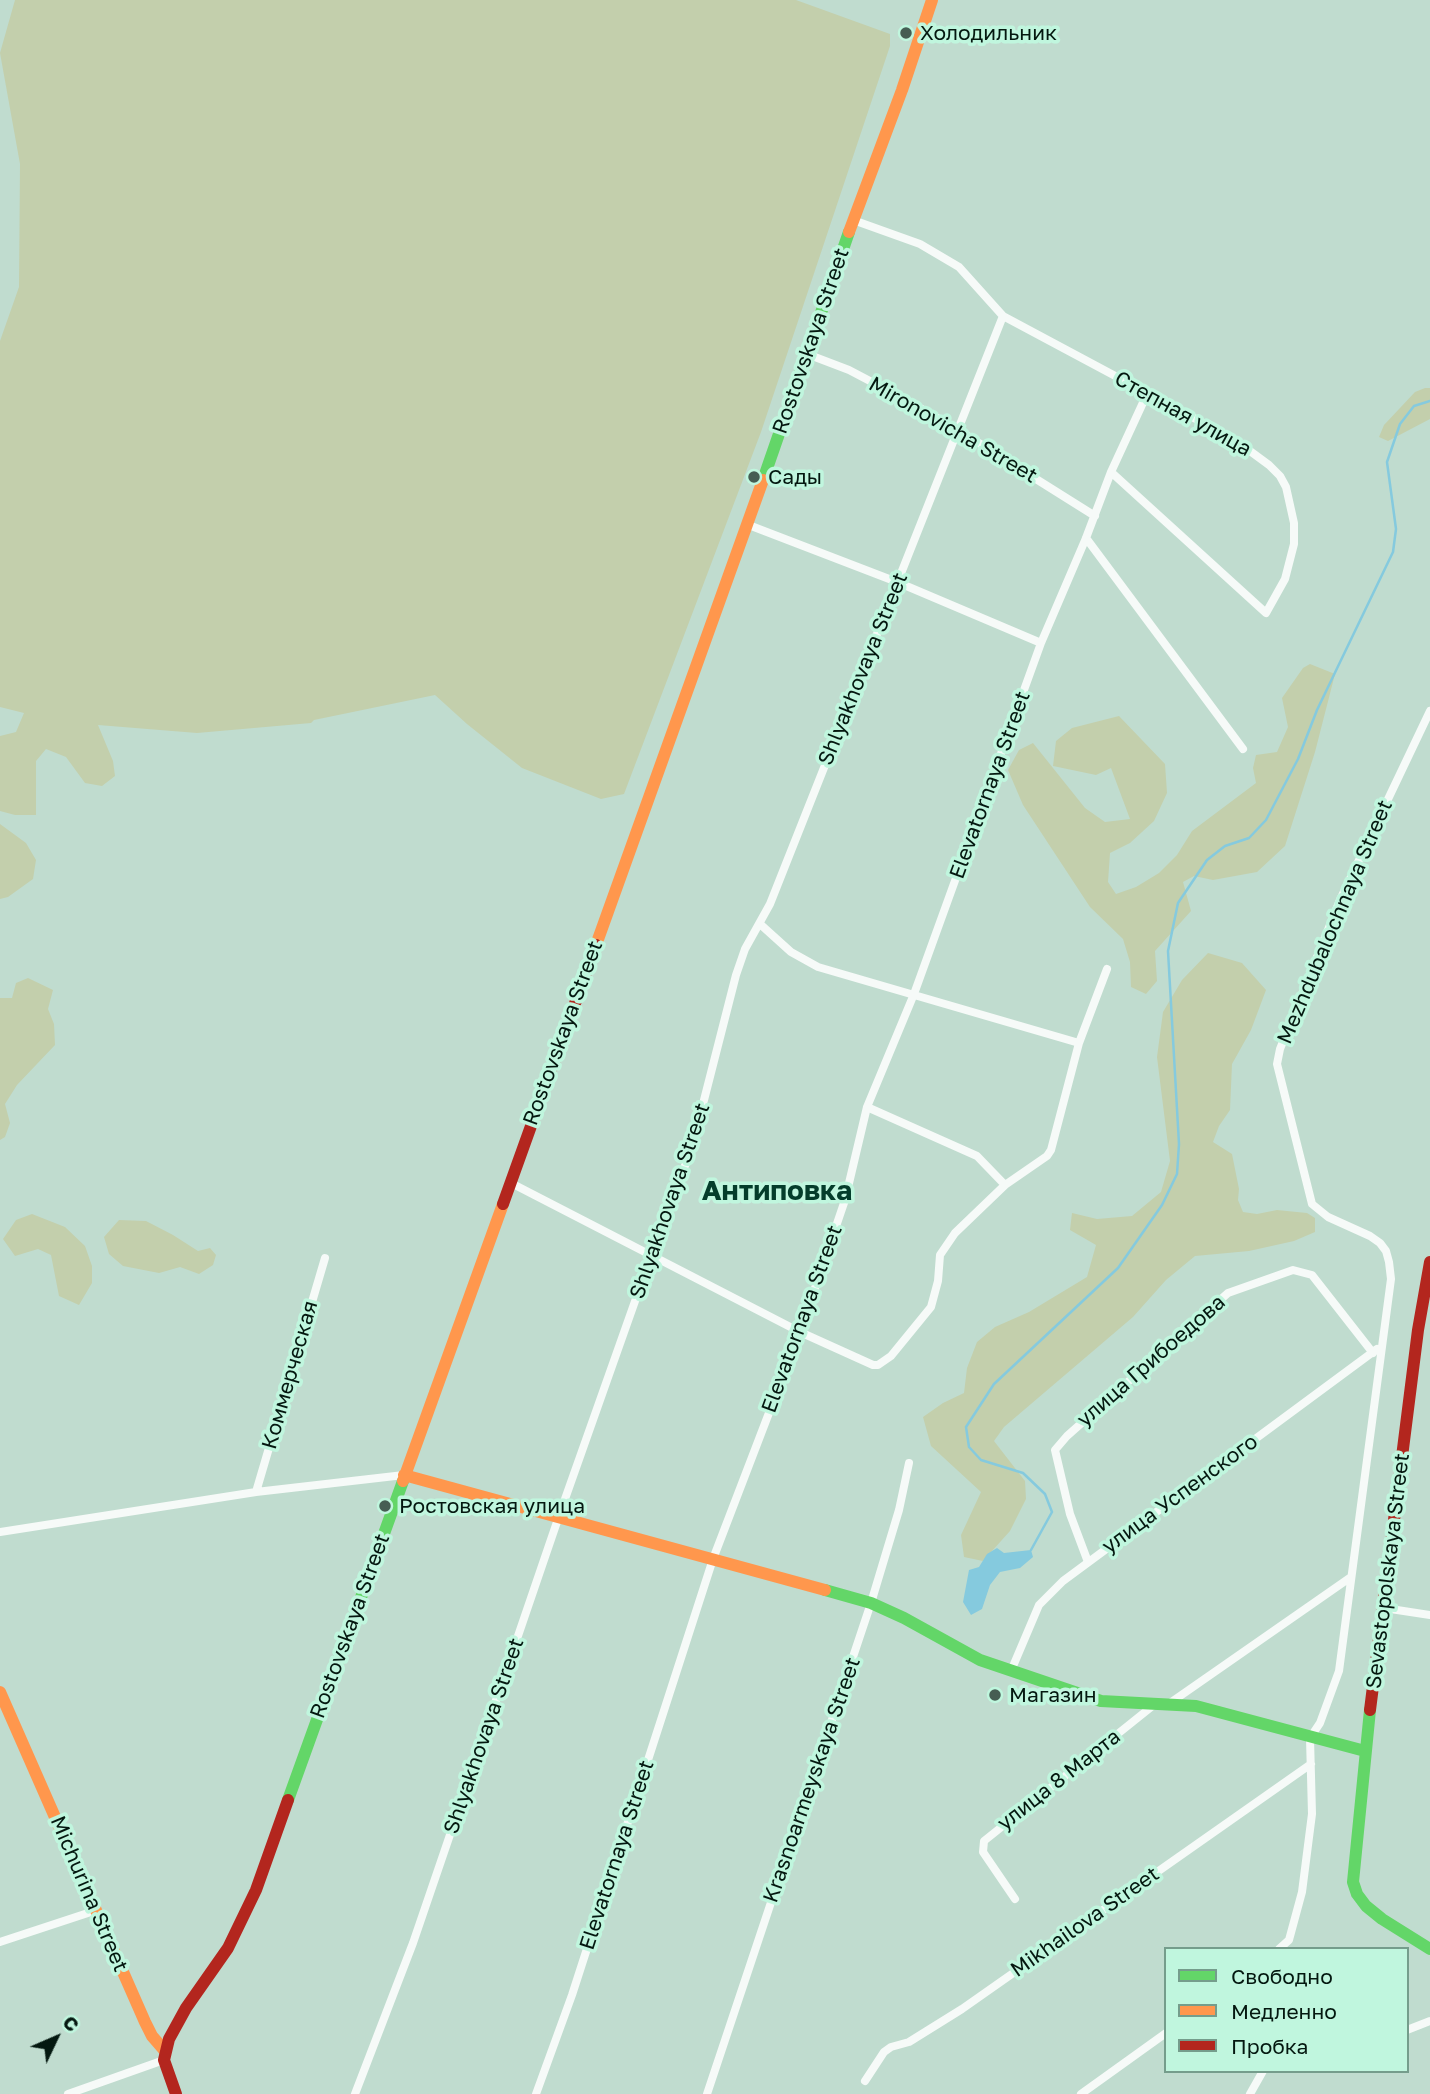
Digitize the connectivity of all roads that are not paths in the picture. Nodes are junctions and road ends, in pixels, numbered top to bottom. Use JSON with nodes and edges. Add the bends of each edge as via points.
{"nodes":[{"id":1,"x":932,"y":0,"type":"edge"},
{"id":2,"x":853,"y":220,"type":"junction"},
{"id":3,"x":1003,"y":316,"type":"junction"},
{"id":4,"x":807,"y":354,"type":"junction"},
{"id":5,"x":1147,"y":394,"type":"junction"},
{"id":6,"x":958,"y":430,"type":"junction"},
{"id":7,"x":1111,"y":472,"type":"junction"},
{"id":8,"x":1094,"y":516,"type":"junction"},
{"id":9,"x":746,"y":524,"type":"junction"},
{"id":10,"x":1086,"y":538,"type":"junction"},
{"id":11,"x":897,"y":582,"type":"junction"},
{"id":12,"x":1041,"y":643,"type":"junction"},
{"id":13,"x":1430,"y":711,"type":"edge"},
{"id":14,"x":1243,"y":749,"type":"dead end"},
{"id":15,"x":760,"y":924,"type":"junction"},
{"id":16,"x":1107,"y":969,"type":"dead end"},
{"id":17,"x":914,"y":994,"type":"junction"},
{"id":18,"x":1079,"y":1043,"type":"junction"},
{"id":19,"x":867,"y":1107,"type":"junction"},
{"id":20,"x":509,"y":1182,"type":"junction"},
{"id":21,"x":1005,"y":1185,"type":"junction"},
{"id":22,"x":651,"y":1256,"type":"junction"},
{"id":23,"x":325,"y":1258,"type":"dead end"},
{"id":24,"x":1430,"y":1262,"type":"edge"},
{"id":25,"x":800,"y":1332,"type":"junction"},
{"id":26,"x":1382,"y":1345,"type":"junction"},
{"id":27,"x":1373,"y":1353,"type":"junction"},
{"id":28,"x":909,"y":1463,"type":"dead end"},
{"id":29,"x":404,"y":1475,"type":"junction"},
{"id":30,"x":256,"y":1492,"type":"junction"},
{"id":31,"x":559,"y":1516,"type":"junction"},
{"id":32,"x":0,"y":1532,"type":"edge"},
{"id":33,"x":713,"y":1559,"type":"junction"},
{"id":34,"x":1088,"y":1562,"type":"junction"},
{"id":35,"x":1351,"y":1577,"type":"junction"},
{"id":36,"x":871,"y":1603,"type":"junction"},
{"id":37,"x":1384,"y":1608,"type":"junction"},
{"id":38,"x":1430,"y":1615,"type":"edge"},
{"id":39,"x":1011,"y":1671,"type":"junction"},
{"id":40,"x":0,"y":1692,"type":"edge"},
{"id":41,"x":1170,"y":1703,"type":"junction"},
{"id":42,"x":1155,"y":1704,"type":"junction"},
{"id":43,"x":1310,"y":1738,"type":"junction"},
{"id":44,"x":1365,"y":1751,"type":"junction"},
{"id":45,"x":1311,"y":1764,"type":"junction"},
{"id":46,"x":1015,"y":1899,"type":"dead end"},
{"id":47,"x":97,"y":1910,"type":"junction"},
{"id":48,"x":0,"y":1942,"type":"edge"},
{"id":49,"x":1288,"y":1944,"type":"edge"},
{"id":50,"x":1430,"y":1949,"type":"edge"},
{"id":51,"x":1430,"y":2021,"type":"edge"},
{"id":52,"x":1409,"y":2030,"type":"edge"},
{"id":53,"x":1164,"y":2034,"type":"edge"},
{"id":54,"x":164,"y":2055,"type":"junction"},
{"id":55,"x":1262,"y":2073,"type":"edge"},
{"id":56,"x":865,"y":2081,"type":"dead end"},
{"id":57,"x":68,"y":2094,"type":"edge"},
{"id":58,"x":176,"y":2094,"type":"edge"},
{"id":59,"x":355,"y":2094,"type":"edge"},
{"id":60,"x":536,"y":2094,"type":"edge"},
{"id":61,"x":706,"y":2094,"type":"edge"},
{"id":62,"x":1081,"y":2094,"type":"edge"},
{"id":63,"x":1250,"y":2094,"type":"edge"}],
"edges":[{"from":1,"to":2,"type":"main road","name":"Rostovskaya Street"},
{"from":2,"to":3,"type":"street","name":"Степная улица","via":[[920,244],[959,267]]},
{"from":2,"to":4,"type":"main road","name":"Rostovskaya Street"},
{"from":3,"to":5,"type":"street","name":"Степная улица"},
{"from":3,"to":6,"type":"street","name":"Shlyakhovaya Street"},
{"from":4,"to":6,"type":"street","name":"Mironovicha Street","via":[[849,370]]},
{"from":4,"to":9,"type":"main road","name":"Rostovskaya Street"},
{"from":5,"to":7,"type":"street","name":"Elevatornaya Street"},
{"from":5,"to":7,"type":"street","name":"Степная улица","via":[[1235,440],[1280,476],[1294,523],[1294,544],[1285,579],[1266,613]]},
{"from":6,"to":8,"type":"street","name":"Mironovicha Street"},
{"from":6,"to":11,"type":"street","name":"Shlyakhovaya Street"},
{"from":7,"to":8,"type":"street","name":"Elevatornaya Street"},
{"from":8,"to":10,"type":"street","name":"Elevatornaya Street"},
{"from":9,"to":11,"type":"street"},
{"from":9,"to":20,"type":"main road","name":"Rostovskaya Street"},
{"from":10,"to":12,"type":"street","name":"Elevatornaya Street"},
{"from":10,"to":14,"type":"street"},
{"from":11,"to":12,"type":"street"},
{"from":11,"to":15,"type":"street","name":"Shlyakhovaya Street"},
{"from":12,"to":17,"type":"street","name":"Elevatornaya Street"},
{"from":13,"to":26,"type":"street","name":"Mezhdubalochnaya Street","via":[[1340,900],[1277,1064],[1312,1204],[1328,1217],[1370,1236],[1386,1251],[1391,1279]]},
{"from":15,"to":17,"type":"street","via":[[791,952],[818,968]]},
{"from":15,"to":22,"type":"street","name":"Shlyakhovaya Street","via":[[736,975],[692,1147]]},
{"from":16,"to":18,"type":"street"},
{"from":17,"to":18,"type":"street"},
{"from":17,"to":19,"type":"street","name":"Elevatornaya Street"},
{"from":18,"to":21,"type":"street","via":[[1051,1150]]},
{"from":19,"to":21,"type":"street","via":[[977,1156]]},
{"from":19,"to":25,"type":"street","name":"Elevatornaya Street","via":[[845,1200]]},
{"from":20,"to":22,"type":"street"},
{"from":20,"to":29,"type":"main road","name":"Rostovskaya Street"},
{"from":21,"to":25,"type":"street","via":[[955,1233],[940,1255],[931,1307],[885,1362],[873,1365]]},
{"from":22,"to":25,"type":"street"},
{"from":22,"to":31,"type":"street","name":"Shlyakhovaya Street"},
{"from":23,"to":30,"type":"street","name":"Коммерческая"},
{"from":24,"to":37,"type":"main road","name":"Sevastopolskaya Street"},
{"from":25,"to":33,"type":"street","name":"Elevatornaya Street"},
{"from":26,"to":27,"type":"street","name":"улица Успенского"},
{"from":26,"to":35,"type":"street","name":"Mezhdubalochnaya Street"},
{"from":27,"to":34,"type":"street","name":"улица Успенского"},
{"from":27,"to":34,"type":"street","name":"улица Грибоедова","via":[[1312,1275],[1293,1270],[1228,1293],[1055,1450],[1070,1514]]},
{"from":28,"to":36,"type":"street","name":"Krasnoarmeyskaya Street"},
{"from":29,"to":30,"type":"street"},
{"from":29,"to":31,"type":"main road"},
{"from":29,"to":54,"type":"main road","name":"Rostovskaya Street","via":[[250,1907],[173,2028]]},
{"from":30,"to":32,"type":"street"},
{"from":31,"to":33,"type":"main road"},
{"from":31,"to":59,"type":"street","name":"Shlyakhovaya Street","via":[[413,1943]]},
{"from":33,"to":36,"type":"main road"},
{"from":33,"to":60,"type":"street","name":"Elevatornaya Street"},
{"from":34,"to":39,"type":"street","name":"улица Успенского","via":[[1039,1605]]},
{"from":35,"to":41,"type":"street"},
{"from":35,"to":43,"type":"street","name":"Mezhdubalochnaya Street","via":[[1339,1671]]},
{"from":36,"to":39,"type":"main road","via":[[980,1660]]},
{"from":36,"to":61,"type":"street","name":"Krasnoarmeyskaya Street"},
{"from":37,"to":38,"type":"street"},
{"from":37,"to":44,"type":"main road","name":"Sevastopolskaya Street"},
{"from":39,"to":42,"type":"main road","via":[[1101,1701]]},
{"from":40,"to":47,"type":"main road","name":"Michurina Street"},
{"from":41,"to":42,"type":"main road"},
{"from":41,"to":43,"type":"main road"},
{"from":42,"to":46,"type":"street","name":"улица 8 Марта","via":[[984,1841],[983,1852]]},
{"from":43,"to":44,"type":"main road"},
{"from":43,"to":45,"type":"street"},
{"from":44,"to":50,"type":"main road","name":"Sevastopolskaya Street","via":[[1353,1882],[1366,1906]]},
{"from":45,"to":49,"type":"street","via":[[1312,1814],[1302,1892]]},
{"from":45,"to":56,"type":"street","name":"Mikhailova Street","via":[[962,2008],[909,2042],[891,2047]]},
{"from":47,"to":48,"type":"street"},
{"from":47,"to":54,"type":"main road","name":"Michurina Street"},
{"from":51,"to":52,"type":"street"},
{"from":53,"to":62,"type":"street"},
{"from":54,"to":57,"type":"street"},
{"from":54,"to":58,"type":"main road","name":"Michurina Street"},
{"from":55,"to":63,"type":"street"}]}
